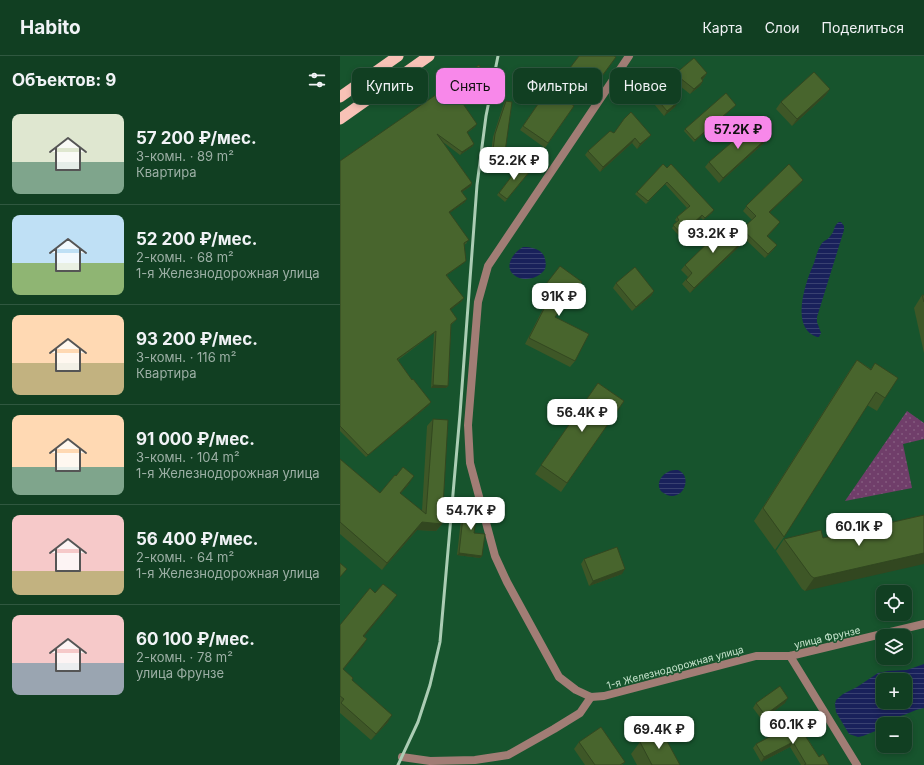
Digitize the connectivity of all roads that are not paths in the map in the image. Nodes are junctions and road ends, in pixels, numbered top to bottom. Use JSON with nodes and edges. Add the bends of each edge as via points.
{"nodes":[{"id":1,"x":398,"y":56,"type":"edge"},
{"id":2,"x":429,"y":56,"type":"edge"},
{"id":3,"x":628,"y":56,"type":"edge"},
{"id":4,"x":340,"y":97,"type":"edge"},
{"id":5,"x":340,"y":119,"type":"edge"},
{"id":6,"x":924,"y":624,"type":"edge"},
{"id":7,"x":790,"y":656,"type":"junction"},
{"id":8,"x":591,"y":696,"type":"junction"},
{"id":9,"x":402,"y":757,"type":"dead end"},
{"id":10,"x":857,"y":765,"type":"edge"}],
"edges":[{"from":1,"to":4,"type":"highway"},
{"from":2,"to":5,"type":"highway"},
{"from":3,"to":8,"type":"street","name":"1-я Железнодорожная улица","via":[[488,266],[478,302],[468,425],[470,463],[495,556],[559,677],[576,690]]},
{"from":6,"to":7,"type":"street","name":"улица Фрунзе"},
{"from":7,"to":8,"type":"street","name":"1-я Железнодорожная улица","via":[[756,656],[604,696]]},
{"from":7,"to":10,"type":"street","name":"улица Фрунзе"},
{"from":8,"to":9,"type":"street","via":[[580,713],[508,754],[475,760],[430,761]]}]}
